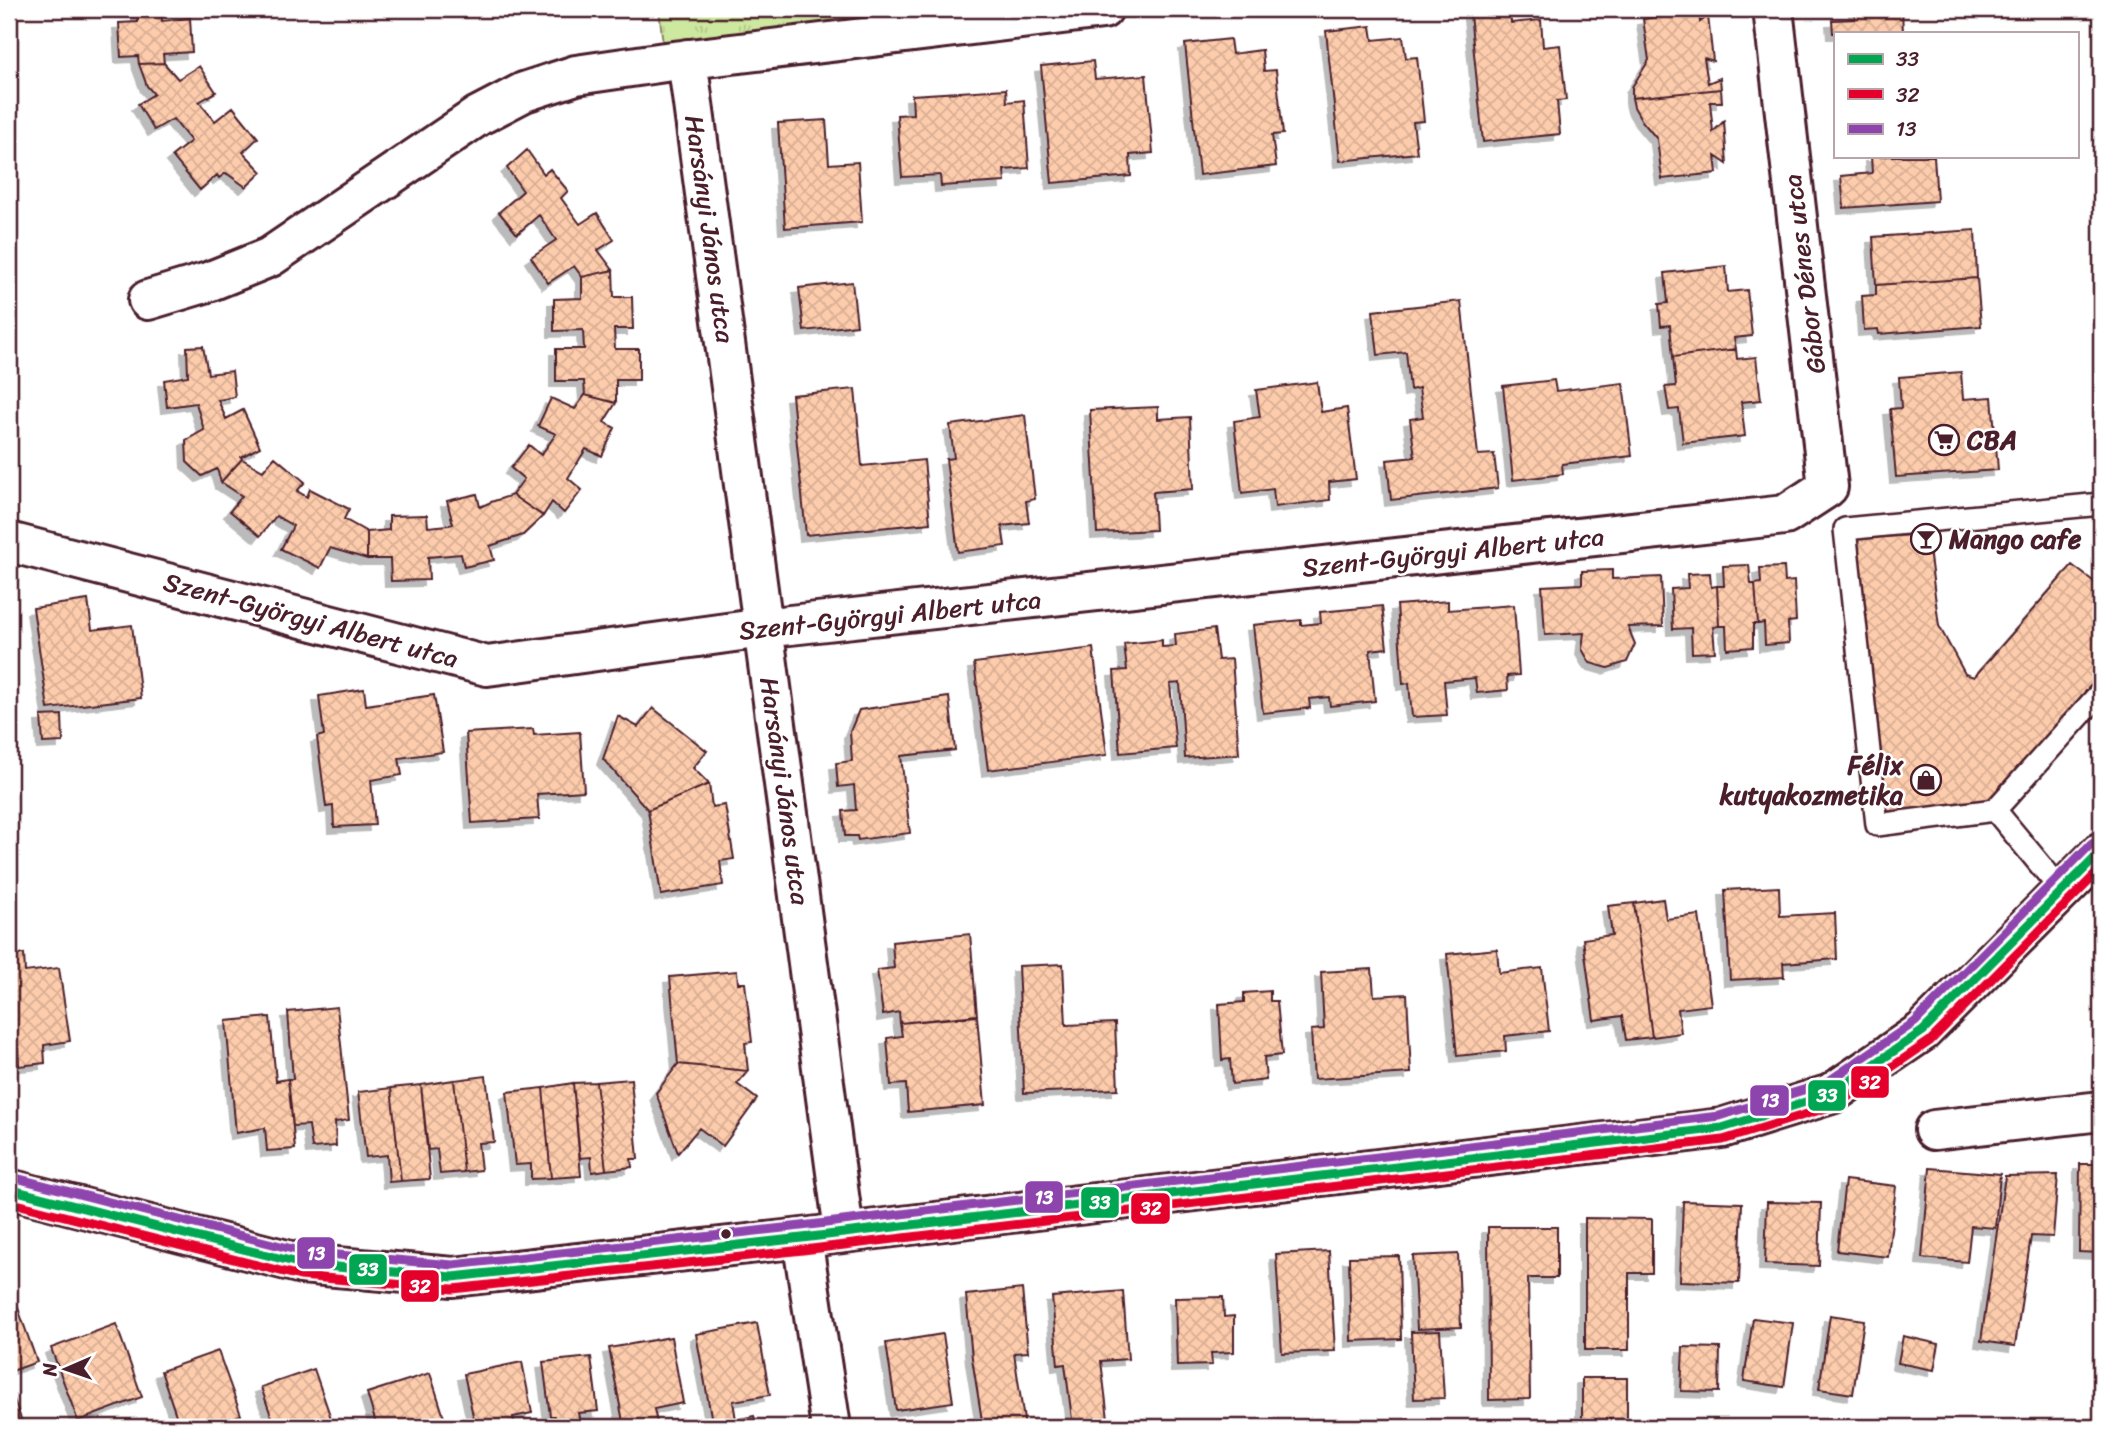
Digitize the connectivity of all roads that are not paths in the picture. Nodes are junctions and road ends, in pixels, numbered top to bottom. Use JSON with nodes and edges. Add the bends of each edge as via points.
{"nodes":[{"id":1,"x":1103,"y":9,"type":"edge"},
{"id":2,"x":1773,"y":9,"type":"edge"},
{"id":3,"x":883,"y":22,"type":"edge"},
{"id":4,"x":687,"y":59,"type":"junction"},
{"id":5,"x":148,"y":300,"type":"dead end"},
{"id":6,"x":2101,"y":504,"type":"edge"},
{"id":7,"x":1785,"y":515,"type":"joint"},
{"id":8,"x":9,"y":542,"type":"edge"},
{"id":9,"x":763,"y":628,"type":"junction"},
{"id":10,"x":2101,"y":692,"type":"edge"},
{"id":11,"x":1995,"y":810,"type":"junction"},
{"id":12,"x":2101,"y":852,"type":"edge"},
{"id":13,"x":2062,"y":891,"type":"junction"},
{"id":14,"x":2101,"y":1111,"type":"edge"},
{"id":15,"x":1934,"y":1130,"type":"dead end"},
{"id":16,"x":9,"y":1189,"type":"edge"},
{"id":17,"x":844,"y":1232,"type":"junction"},
{"id":18,"x":802,"y":1238,"type":"junction"},
{"id":19,"x":831,"y":1427,"type":"edge"}],
"edges":[{"from":1,"to":3,"type":"street"},
{"from":2,"to":7,"type":"street","name":"Gábor Dénes utca","via":[[1828,487]]},
{"from":3,"to":4,"type":"street"},
{"from":4,"to":5,"type":"street","via":[[576,75],[524,92],[478,116],[270,257]]},
{"from":4,"to":9,"type":"street","name":"Harsányi János utca"},
{"from":6,"to":11,"type":"lane","via":[[1845,529],[1877,825]]},
{"from":7,"to":9,"type":"street","name":"Szent-Györgyi Albert utca"},
{"from":8,"to":9,"type":"street","name":"Szent-Györgyi Albert utca","via":[[487,666]]},
{"from":9,"to":17,"type":"street","name":"Harsányi János utca"},
{"from":10,"to":11,"type":"lane"},
{"from":11,"to":13,"type":"lane"},
{"from":12,"to":13,"type":"street"},
{"from":13,"to":17,"type":"street","via":[[1923,1031],[1831,1094],[1722,1128]]},
{"from":14,"to":15,"type":"street"},
{"from":16,"to":18,"type":"street","via":[[302,1265],[453,1277]]},
{"from":17,"to":18,"type":"street"},
{"from":18,"to":19,"type":"street"}]}
